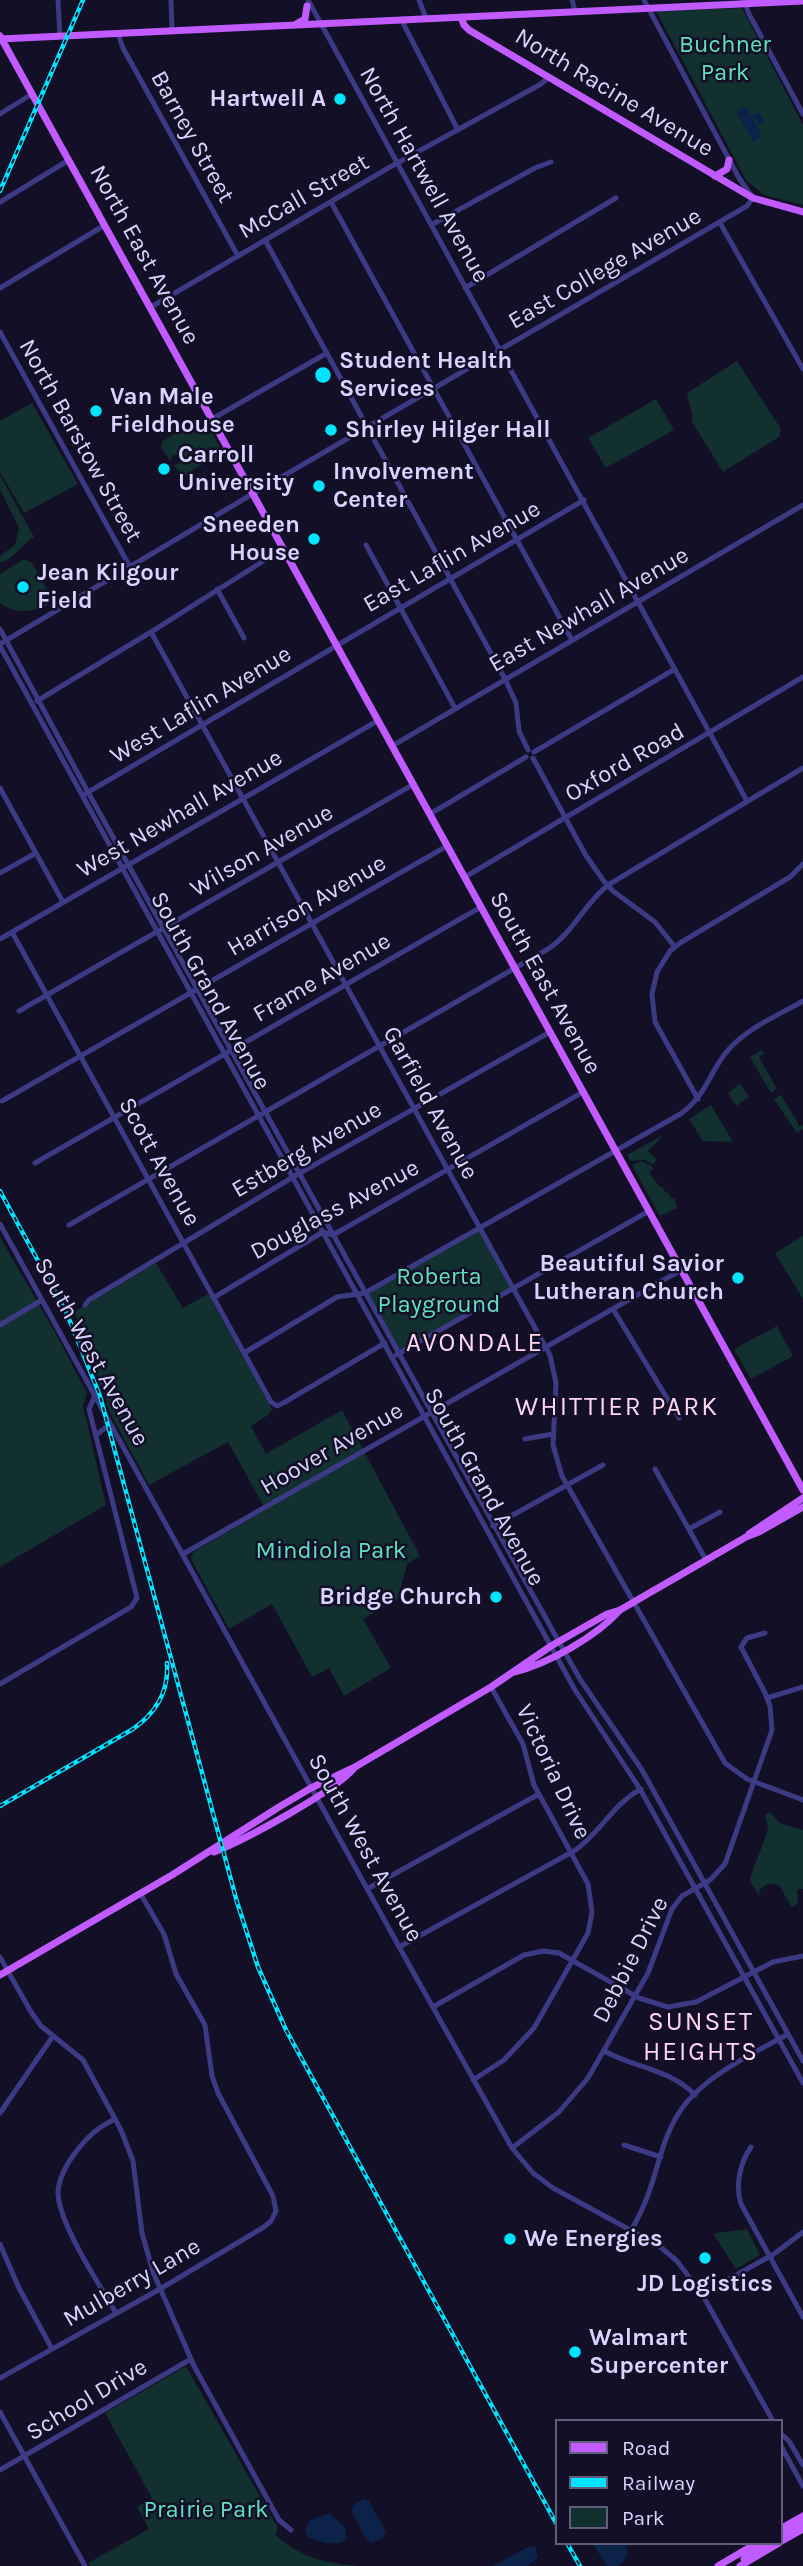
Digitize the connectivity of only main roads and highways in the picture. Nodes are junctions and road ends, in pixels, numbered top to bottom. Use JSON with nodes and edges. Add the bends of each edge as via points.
{"nodes":[{"id":1,"x":800,"y":1,"type":"edge"},
{"id":2,"x":309,"y":2,"type":"edge"},
{"id":3,"x":745,"y":2,"type":"edge"},
{"id":4,"x":646,"y":4,"type":"edge"},
{"id":5,"x":461,"y":17,"type":"junction"},
{"id":6,"x":295,"y":25,"type":"junction"},
{"id":7,"x":1,"y":38,"type":"edge"},
{"id":8,"x":729,"y":160,"type":"road end"},
{"id":9,"x":715,"y":176,"type":"junction"},
{"id":10,"x":803,"y":212,"type":"edge"},
{"id":11,"x":254,"y":493,"type":"joint"},
{"id":12,"x":802,"y":1487,"type":"edge"},
{"id":13,"x":803,"y":1498,"type":"edge"},
{"id":14,"x":803,"y":1507,"type":"edge"},
{"id":15,"x":803,"y":1514,"type":"edge"},
{"id":16,"x":778,"y":1521,"type":"junction"},
{"id":17,"x":746,"y":1536,"type":"junction"},
{"id":18,"x":621,"y":1610,"type":"junction"},
{"id":19,"x":513,"y":1673,"type":"junction"},
{"id":20,"x":355,"y":1767,"type":"junction"},
{"id":21,"x":203,"y":1856,"type":"junction"},
{"id":22,"x":0,"y":1975,"type":"edge"},
{"id":23,"x":803,"y":2516,"type":"edge"},
{"id":24,"x":803,"y":2523,"type":"edge"},
{"id":25,"x":782,"y":2528,"type":"edge"},
{"id":26,"x":803,"y":2529,"type":"edge"},
{"id":27,"x":782,"y":2535,"type":"edge"},
{"id":28,"x":782,"y":2541,"type":"edge"},
{"id":29,"x":754,"y":2545,"type":"edge"},
{"id":30,"x":765,"y":2545,"type":"edge"},
{"id":31,"x":775,"y":2545,"type":"edge"},
{"id":32,"x":718,"y":2566,"type":"edge"},
{"id":33,"x":738,"y":2566,"type":"edge"}],
"edges":[{"from":1,"to":3,"type":"main road"},
{"from":2,"to":6,"type":"main road","via":[[305,19]]},
{"from":3,"to":4,"type":"main road"},
{"from":4,"to":5,"type":"main road"},
{"from":5,"to":6,"type":"main road","via":[[318,20]]},
{"from":5,"to":9,"type":"main road","name":"North Racine Avenue","via":[[469,30]]},
{"from":6,"to":7,"type":"main road"},
{"from":7,"to":11,"type":"main road","name":"North East Avenue"},
{"from":8,"to":9,"type":"main road","via":[[727,169]]},
{"from":9,"to":10,"type":"main road","name":"North Racine Avenue","via":[[753,198]]},
{"from":11,"to":12,"type":"main road","name":"South East Avenue"},
{"from":13,"to":17,"type":"main road"},
{"from":14,"to":16,"type":"main road"},
{"from":15,"to":16,"type":"main road"},
{"from":16,"to":17,"type":"main road"},
{"from":17,"to":18,"type":"main road"},
{"from":18,"to":19,"type":"main road","via":[[530,1658]]},
{"from":18,"to":19,"type":"main road","via":[[556,1655]]},
{"from":19,"to":20,"type":"main road"},
{"from":20,"to":21,"type":"main road","via":[[311,1787]]},
{"from":20,"to":21,"type":"main road","via":[[316,1796]]},
{"from":21,"to":22,"type":"main road"},
{"from":23,"to":25,"type":"main road"},
{"from":24,"to":27,"type":"main road"},
{"from":26,"to":28,"type":"main road"},
{"from":29,"to":32,"type":"main road"},
{"from":30,"to":33,"type":"main road"},
{"from":31,"to":33,"type":"main road"}]}
